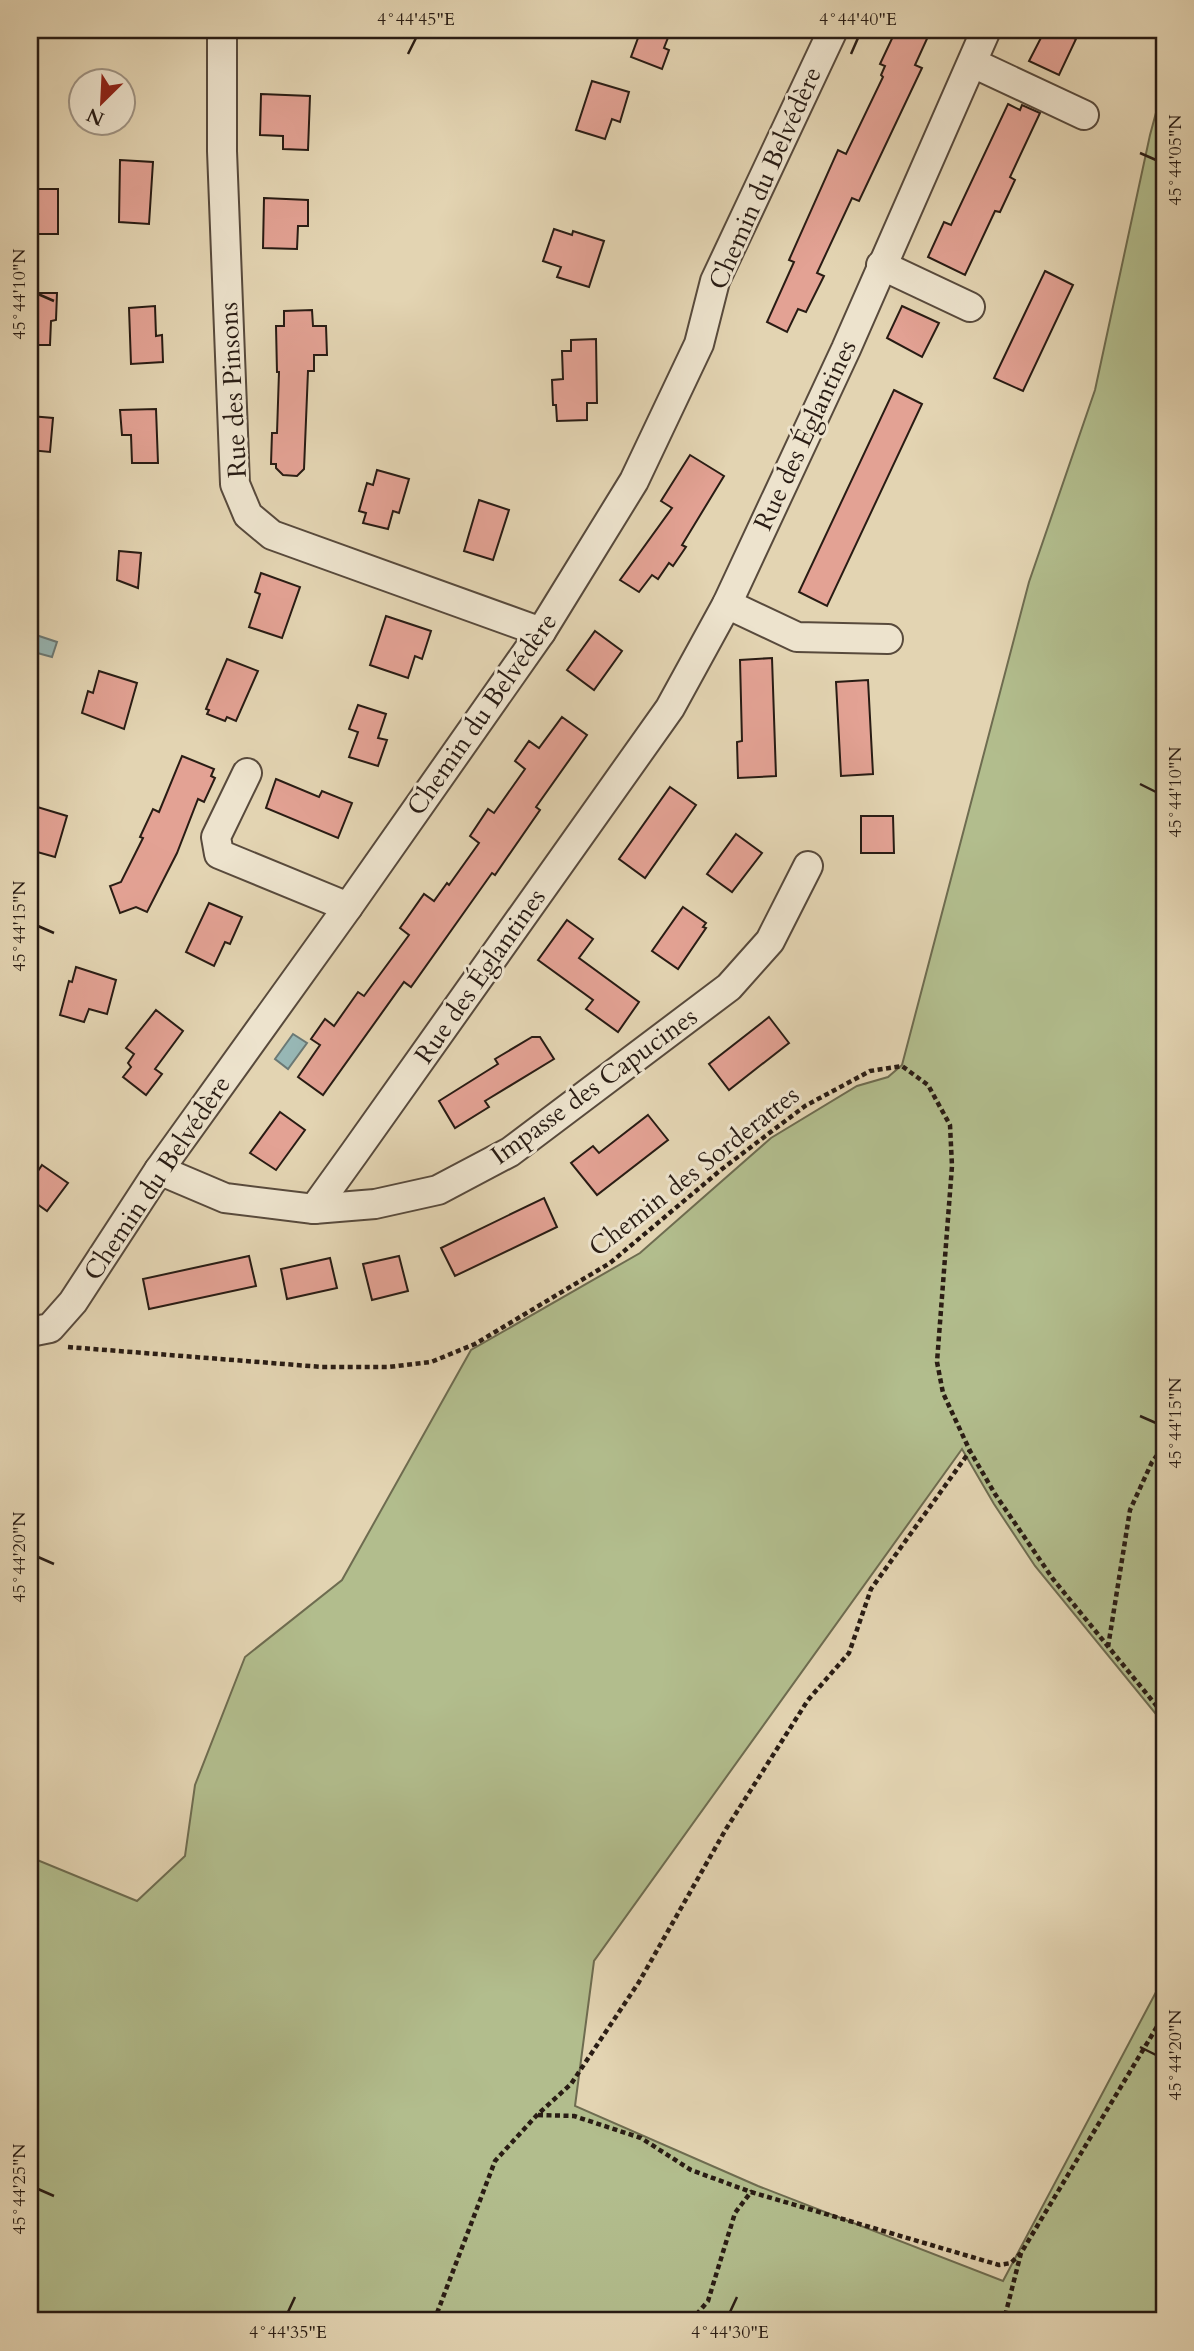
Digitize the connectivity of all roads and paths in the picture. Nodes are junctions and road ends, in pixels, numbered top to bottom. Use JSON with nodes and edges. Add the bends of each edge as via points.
{"nodes":[{"id":1,"x":222,"y":30,"type":"edge"},
{"id":2,"x":832,"y":30,"type":"edge"},
{"id":3,"x":986,"y":30,"type":"edge"},
{"id":4,"x":973,"y":63,"type":"junction"},
{"id":5,"x":1084,"y":115,"type":"dead end"},
{"id":6,"x":881,"y":265,"type":"junction"},
{"id":7,"x":970,"y":307,"type":"dead end"},
{"id":8,"x":727,"y":604,"type":"junction"},
{"id":9,"x":541,"y":632,"type":"junction"},
{"id":10,"x":888,"y":639,"type":"dead end"},
{"id":11,"x":247,"y":773,"type":"dead end"},
{"id":12,"x":808,"y":866,"type":"dead end"},
{"id":13,"x":348,"y":907,"type":"junction"},
{"id":14,"x":159,"y":1170,"type":"junction"},
{"id":15,"x":314,"y":1209,"type":"junction"},
{"id":16,"x":40,"y":1330,"type":"edge"},
{"id":17,"x":1164,"y":1446,"type":"edge"},
{"id":18,"x":970,"y":1451,"type":"junction"},
{"id":19,"x":1108,"y":1647,"type":"junction"},
{"id":20,"x":1164,"y":1715,"type":"edge"},
{"id":21,"x":1164,"y":2015,"type":"edge"},
{"id":22,"x":537,"y":2115,"type":"junction"},
{"id":23,"x":751,"y":2192,"type":"junction"},
{"id":24,"x":1021,"y":2253,"type":"junction"},
{"id":25,"x":434,"y":2321,"type":"edge"},
{"id":26,"x":691,"y":2321,"type":"edge"},
{"id":27,"x":999,"y":2321,"type":"edge"}],
"edges":[{"from":1,"to":9,"type":"street","name":"Rue des Pinsons","via":[[235,484],[248,515],[272,535]]},
{"from":2,"to":9,"type":"street","name":"Chemin du Belvédère","via":[[715,281],[699,344],[640,468]]},
{"from":3,"to":4,"type":"street","name":"Rue des Églantines"},
{"from":4,"to":5,"type":"street"},
{"from":4,"to":6,"type":"street","name":"Rue des Églantines"},
{"from":6,"to":7,"type":"street"},
{"from":6,"to":8,"type":"street","name":"Rue des Églantines"},
{"from":8,"to":10,"type":"street","via":[[797,637]]},
{"from":8,"to":15,"type":"street","name":"Rue des Églantines","via":[[670,708]]},
{"from":9,"to":13,"type":"street","name":"Chemin du Belvédère"},
{"from":11,"to":13,"type":"street","via":[[216,837],[219,853]]},
{"from":12,"to":15,"type":"street","name":"Impasse des Capucines","via":[[771,941],[729,987],[510,1152],[438,1190],[375,1204]]},
{"from":13,"to":14,"type":"street","name":"Chemin du Belvédère"},
{"from":14,"to":15,"type":"street","via":[[225,1198]]},
{"from":14,"to":16,"type":"street","name":"Chemin du Belvédère","via":[[73,1302]]},
{"from":16,"to":18,"type":"path","name":"Chemin des Sorderattes","via":[[62,1347],[110,1352],[322,1367],[431,1362],[475,1344],[610,1263],[805,1107],[870,1071],[902,1066],[928,1086],[950,1125],[952,1166],[937,1362],[943,1394]]},
{"from":17,"to":19,"type":"path","via":[[1130,1510]]},
{"from":18,"to":19,"type":"path","name":"Chemin des Sorderattes","via":[[1053,1579]]},
{"from":18,"to":22,"type":"path","via":[[871,1589],[849,1653],[808,1700],[763,1770],[639,1982],[571,2084]]},
{"from":19,"to":20,"type":"path","name":"Chemin des Sorderattes"},
{"from":21,"to":24,"type":"path"},
{"from":22,"to":23,"type":"path","via":[[573,2116],[640,2138],[691,2170]]},
{"from":22,"to":25,"type":"path","via":[[495,2161]]},
{"from":23,"to":24,"type":"path","via":[[999,2265],[1011,2263]]},
{"from":23,"to":26,"type":"path","via":[[735,2213],[708,2301]]},
{"from":24,"to":27,"type":"path"}]}
